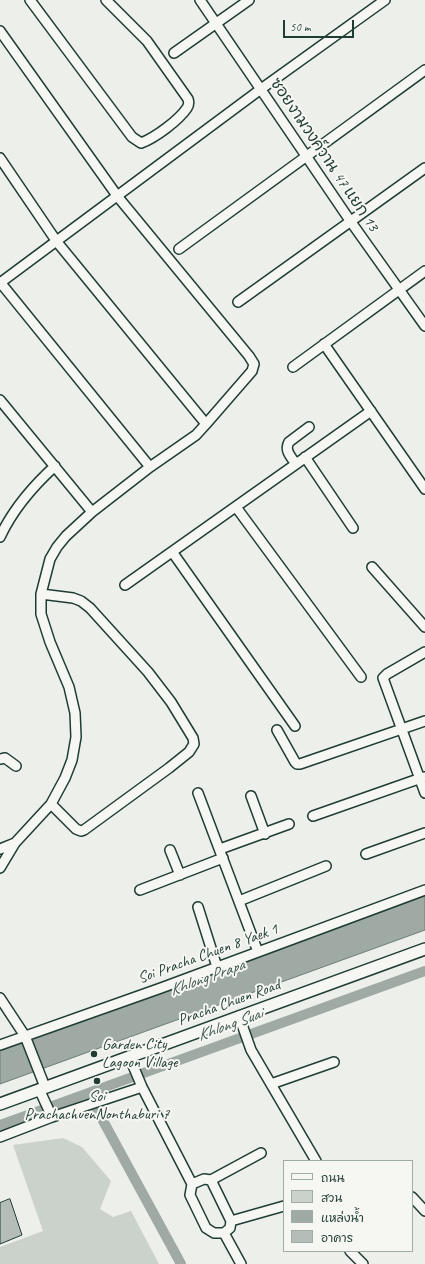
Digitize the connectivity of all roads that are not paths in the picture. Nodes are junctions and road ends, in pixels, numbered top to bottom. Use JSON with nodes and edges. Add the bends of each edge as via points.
{"nodes":[{"id":1,"x":30,"y":0,"type":"edge"},
{"id":2,"x":106,"y":0,"type":"edge"},
{"id":3,"x":200,"y":0,"type":"edge"},
{"id":4,"x":249,"y":0,"type":"edge"},
{"id":5,"x":385,"y":0,"type":"edge"},
{"id":6,"x":216,"y":24,"type":"junction"},
{"id":7,"x":0,"y":31,"type":"edge"},
{"id":8,"x":174,"y":53,"type":"dead end"},
{"id":9,"x":425,"y":70,"type":"edge"},
{"id":10,"x":261,"y":90,"type":"junction"},
{"id":11,"x":307,"y":156,"type":"junction"},
{"id":12,"x":0,"y":158,"type":"edge"},
{"id":13,"x":425,"y":168,"type":"edge"},
{"id":14,"x":118,"y":197,"type":"junction"},
{"id":15,"x":351,"y":222,"type":"junction"},
{"id":16,"x":57,"y":242,"type":"junction"},
{"id":17,"x":179,"y":249,"type":"dead end"},
{"id":18,"x":425,"y":271,"type":"edge"},
{"id":19,"x":0,"y":283,"type":"edge"},
{"id":20,"x":399,"y":290,"type":"junction"},
{"id":21,"x":238,"y":302,"type":"dead end"},
{"id":22,"x":425,"y":326,"type":"edge"},
{"id":23,"x":324,"y":344,"type":"junction"},
{"id":24,"x":293,"y":367,"type":"dead end"},
{"id":25,"x":0,"y":401,"type":"edge"},
{"id":26,"x":371,"y":411,"type":"junction"},
{"id":27,"x":206,"y":424,"type":"junction"},
{"id":28,"x":309,"y":427,"type":"dead end"},
{"id":29,"x":305,"y":457,"type":"junction"},
{"id":30,"x":296,"y":464,"type":"junction"},
{"id":31,"x":55,"y":466,"type":"junction"},
{"id":32,"x":150,"y":467,"type":"junction"},
{"id":33,"x":425,"y":489,"type":"edge"},
{"id":34,"x":236,"y":507,"type":"junction"},
{"id":35,"x":92,"y":512,"type":"junction"},
{"id":36,"x":353,"y":528,"type":"dead end"},
{"id":37,"x":0,"y":537,"type":"edge"},
{"id":38,"x":173,"y":553,"type":"junction"},
{"id":39,"x":372,"y":567,"type":"dead end"},
{"id":40,"x":125,"y":585,"type":"dead end"},
{"id":41,"x":41,"y":594,"type":"junction"},
{"id":42,"x":425,"y":627,"type":"edge"},
{"id":43,"x":425,"y":652,"type":"edge"},
{"id":44,"x":361,"y":677,"type":"dead end"},
{"id":45,"x":425,"y":721,"type":"edge"},
{"id":46,"x":295,"y":726,"type":"dead end"},
{"id":47,"x":402,"y":729,"type":"junction"},
{"id":48,"x":277,"y":730,"type":"dead end"},
{"id":49,"x":0,"y":759,"type":"edge"},
{"id":50,"x":16,"y":766,"type":"dead end"},
{"id":51,"x":422,"y":777,"type":"edge"},
{"id":52,"x":198,"y":793,"type":"dead end"},
{"id":53,"x":425,"y":793,"type":"edge"},
{"id":54,"x":251,"y":796,"type":"dead end"},
{"id":55,"x":51,"y":804,"type":"junction"},
{"id":56,"x":313,"y":816,"type":"dead end"},
{"id":57,"x":290,"y":824,"type":"dead end"},
{"id":58,"x":425,"y":833,"type":"edge"},
{"id":59,"x":265,"y":834,"type":"junction"},
{"id":60,"x":15,"y":843,"type":"junction"},
{"id":61,"x":0,"y":850,"type":"edge"},
{"id":62,"x":170,"y":850,"type":"dead end"},
{"id":63,"x":221,"y":854,"type":"junction"},
{"id":64,"x":366,"y":854,"type":"dead end"},
{"id":65,"x":6,"y":859,"type":"junction"},
{"id":66,"x":326,"y":866,"type":"dead end"},
{"id":67,"x":0,"y":868,"type":"edge"},
{"id":68,"x":180,"y":875,"type":"junction"},
{"id":69,"x":140,"y":890,"type":"dead end"},
{"id":70,"x":425,"y":890,"type":"edge"},
{"id":71,"x":239,"y":901,"type":"junction"},
{"id":72,"x":198,"y":907,"type":"dead end"},
{"id":73,"x":425,"y":949,"type":"edge"},
{"id":74,"x":258,"y":952,"type":"junction"},
{"id":75,"x":218,"y":967,"type":"junction"},
{"id":76,"x":0,"y":998,"type":"edge"},
{"id":77,"x":239,"y":1016,"type":"junction"},
{"id":78,"x":25,"y":1037,"type":"junction"},
{"id":79,"x":0,"y":1045,"type":"edge"},
{"id":80,"x":129,"y":1056,"type":"junction"},
{"id":81,"x":334,"y":1062,"type":"dead end"},
{"id":82,"x":271,"y":1084,"type":"junction"},
{"id":83,"x":141,"y":1085,"type":"junction"},
{"id":84,"x":42,"y":1088,"type":"junction"},
{"id":85,"x":0,"y":1104,"type":"edge"},
{"id":86,"x":51,"y":1116,"type":"junction"},
{"id":87,"x":0,"y":1137,"type":"edge"},
{"id":88,"x":261,"y":1152,"type":"dead end"},
{"id":89,"x":315,"y":1160,"type":"edge"},
{"id":90,"x":211,"y":1180,"type":"junction"},
{"id":91,"x":192,"y":1184,"type":"junction"},
{"id":92,"x":413,"y":1198,"type":"edge"},
{"id":93,"x":283,"y":1206,"type":"edge"},
{"id":94,"x":425,"y":1211,"type":"edge"},
{"id":95,"x":231,"y":1221,"type":"junction"},
{"id":96,"x":224,"y":1233,"type":"junction"},
{"id":97,"x":351,"y":1252,"type":"edge"},
{"id":98,"x":241,"y":1264,"type":"edge"},
{"id":99,"x":363,"y":1264,"type":"edge"}],
"edges":[{"from":1,"to":2,"type":"street","via":[[132,137],[141,143],[174,122],[187,108],[188,99],[147,41]]},
{"from":3,"to":6,"type":"street","name":"ซอยงามวงค์วาน 47 แยก 13"},
{"from":4,"to":6,"type":"street"},
{"from":5,"to":10,"type":"street"},
{"from":6,"to":8,"type":"street"},
{"from":6,"to":10,"type":"street","name":"ซอยงามวงค์วาน 47 แยก 13"},
{"from":7,"to":14,"type":"street"},
{"from":9,"to":11,"type":"street"},
{"from":10,"to":11,"type":"street","name":"ซอยงามวงค์วาน 47 แยก 13"},
{"from":10,"to":14,"type":"street"},
{"from":11,"to":15,"type":"street","name":"ซอยงามวงค์วาน 47 แยก 13"},
{"from":11,"to":17,"type":"street"},
{"from":12,"to":16,"type":"street"},
{"from":13,"to":15,"type":"street"},
{"from":14,"to":16,"type":"street"},
{"from":14,"to":27,"type":"street","via":[[254,364],[252,371]]},
{"from":15,"to":20,"type":"street","name":"ซอยงามวงค์วาน 47 แยก 13"},
{"from":15,"to":21,"type":"street"},
{"from":16,"to":19,"type":"street"},
{"from":16,"to":27,"type":"street"},
{"from":18,"to":20,"type":"street"},
{"from":19,"to":32,"type":"street"},
{"from":20,"to":22,"type":"street","name":"ซอยงามวงค์วาน 47 แยก 13"},
{"from":20,"to":23,"type":"street"},
{"from":23,"to":24,"type":"street"},
{"from":23,"to":26,"type":"street"},
{"from":25,"to":31,"type":"street"},
{"from":26,"to":29,"type":"street"},
{"from":26,"to":33,"type":"street"},
{"from":27,"to":32,"type":"street","via":[[196,435]]},
{"from":28,"to":30,"type":"street","via":[[287,445]]},
{"from":29,"to":30,"type":"street"},
{"from":29,"to":36,"type":"street"},
{"from":30,"to":34,"type":"street"},
{"from":31,"to":35,"type":"street"},
{"from":31,"to":37,"type":"street","via":[[22,501]]},
{"from":32,"to":35,"type":"street"},
{"from":34,"to":38,"type":"street"},
{"from":34,"to":44,"type":"street"},
{"from":35,"to":41,"type":"street","via":[[57,547],[50,559]]},
{"from":38,"to":40,"type":"street"},
{"from":38,"to":46,"type":"street"},
{"from":39,"to":42,"type":"street"},
{"from":41,"to":55,"type":"street","via":[[44,625],[69,687],[75,712],[76,737],[72,760]]},
{"from":41,"to":55,"type":"street","via":[[73,598],[90,608],[171,702],[193,738],[194,744],[189,752],[169,768],[84,830],[76,829]]},
{"from":43,"to":47,"type":"street","via":[[383,678]]},
{"from":45,"to":47,"type":"street"},
{"from":47,"to":48,"type":"street","via":[[297,764]]},
{"from":47,"to":51,"type":"street"},
{"from":49,"to":50,"type":"street","via":[[5,758]]},
{"from":51,"to":53,"type":"street"},
{"from":51,"to":56,"type":"street"},
{"from":52,"to":63,"type":"street"},
{"from":54,"to":59,"type":"street"},
{"from":55,"to":60,"type":"street"},
{"from":57,"to":59,"type":"street"},
{"from":58,"to":64,"type":"street"},
{"from":59,"to":63,"type":"street"},
{"from":60,"to":61,"type":"street"},
{"from":60,"to":65,"type":"street"},
{"from":61,"to":65,"type":"street"},
{"from":62,"to":68,"type":"street"},
{"from":63,"to":68,"type":"street"},
{"from":63,"to":71,"type":"street"},
{"from":65,"to":67,"type":"street"},
{"from":66,"to":71,"type":"street"},
{"from":68,"to":69,"type":"street"},
{"from":70,"to":74,"type":"street","name":"Soi Pracha Chuen 8 Yaek 1"},
{"from":71,"to":74,"type":"street"},
{"from":72,"to":75,"type":"street"},
{"from":73,"to":77,"type":"main road","name":"Pracha Chuen Road"},
{"from":74,"to":75,"type":"street","name":"Soi Pracha Chuen 8 Yaek 1"},
{"from":75,"to":78,"type":"street","name":"Soi Pracha Chuen 8 Yaek 1"},
{"from":76,"to":78,"type":"street"},
{"from":77,"to":80,"type":"main road","name":"Pracha Chuen Road"},
{"from":77,"to":82,"type":"street","via":[[250,1046]]},
{"from":78,"to":79,"type":"street","name":"Soi Pracha Chuen 8 Yaek 1"},
{"from":78,"to":84,"type":"street","via":[[40,1074]]},
{"from":80,"to":83,"type":"street"},
{"from":80,"to":84,"type":"main road","name":"Pracha Chuen Road"},
{"from":81,"to":82,"type":"street"},
{"from":82,"to":89,"type":"street"},
{"from":83,"to":86,"type":"street"},
{"from":83,"to":91,"type":"street"},
{"from":84,"to":85,"type":"main road","name":"Pracha Chuen Road"},
{"from":84,"to":86,"type":"street"},
{"from":86,"to":87,"type":"street"},
{"from":88,"to":90,"type":"street"},
{"from":90,"to":91,"type":"street","via":[[204,1179]]},
{"from":90,"to":95,"type":"street"},
{"from":91,"to":96,"type":"street","via":[[190,1195],[206,1228],[214,1233]]},
{"from":92,"to":94,"type":"street"},
{"from":93,"to":95,"type":"street"},
{"from":95,"to":96,"type":"street","via":[[230,1228]]},
{"from":96,"to":98,"type":"street"},
{"from":97,"to":99,"type":"street"}]}
